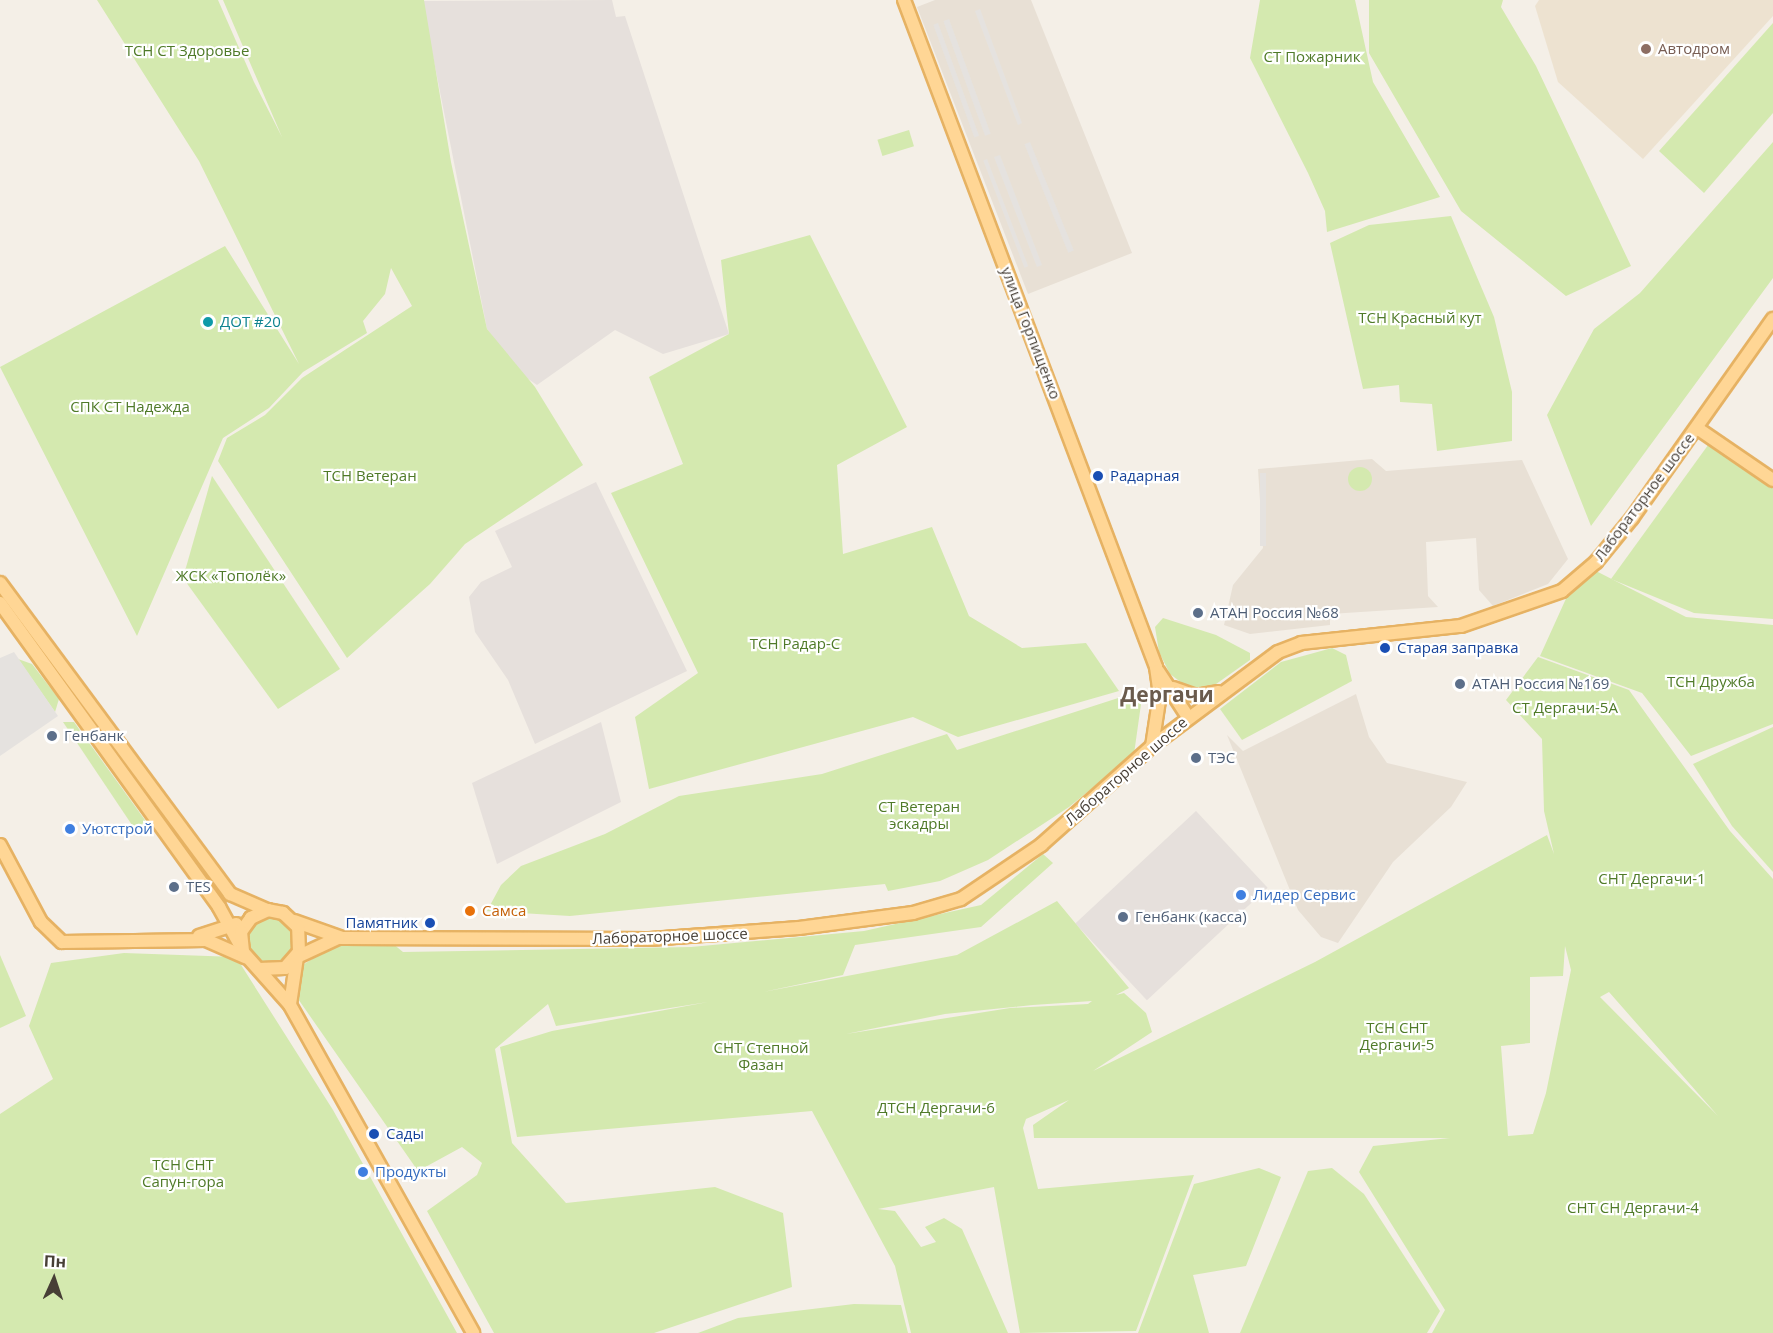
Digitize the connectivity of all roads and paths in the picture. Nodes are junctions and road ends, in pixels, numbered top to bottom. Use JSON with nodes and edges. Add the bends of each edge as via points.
{"nodes":[{"id":1,"x":904,"y":0,"type":"edge"},
{"id":2,"x":1773,"y":319,"type":"edge"},
{"id":3,"x":1696,"y":428,"type":"junction"},
{"id":4,"x":1773,"y":480,"type":"edge"},
{"id":5,"x":0,"y":583,"type":"edge"},
{"id":6,"x":0,"y":603,"type":"edge"},
{"id":7,"x":1166,"y":691,"type":"junction"},
{"id":8,"x":1223,"y":691,"type":"junction"},
{"id":9,"x":1163,"y":711,"type":"junction"},
{"id":10,"x":1186,"y":711,"type":"junction"},
{"id":11,"x":1178,"y":726,"type":"junction"},
{"id":12,"x":1152,"y":746,"type":"junction"},
{"id":13,"x":0,"y":845,"type":"edge"},
{"id":14,"x":219,"y":907,"type":"junction"},
{"id":15,"x":268,"y":910,"type":"junction"},
{"id":16,"x":251,"y":918,"type":"junction"},
{"id":17,"x":294,"y":921,"type":"junction"},
{"id":18,"x":231,"y":926,"type":"junction"},
{"id":19,"x":204,"y":934,"type":"junction"},
{"id":20,"x":342,"y":938,"type":"junction"},
{"id":21,"x":192,"y":939,"type":"junction"},
{"id":22,"x":240,"y":945,"type":"junction"},
{"id":23,"x":297,"y":957,"type":"junction"},
{"id":24,"x":246,"y":958,"type":"junction"},
{"id":25,"x":259,"y":969,"type":"junction"},
{"id":26,"x":290,"y":1005,"type":"junction"},
{"id":27,"x":472,"y":1333,"type":"edge"}],
"edges":[{"from":1,"to":7,"type":"main road","name":"улица Горпищенко"},
{"from":2,"to":3,"type":"main road","name":"Лабораторное шоссе"},
{"from":3,"to":4,"type":"main road"},
{"from":3,"to":8,"type":"main road","name":"Лабораторное шоссе","via":[[1611,544],[1562,591],[1461,626],[1297,644],[1261,662]]},
{"from":5,"to":15,"type":"main road","via":[[222,884],[238,899]]},
{"from":6,"to":14,"type":"main road"},
{"from":7,"to":8,"type":"main road","via":[[1196,696]]},
{"from":7,"to":9,"type":"main road"},
{"from":7,"to":10,"type":"main road","name":"улица Горпищенко"},
{"from":7,"to":12,"type":"main road","name":"улица Горпищенко"},
{"from":8,"to":10,"type":"main road","name":"Лабораторное шоссе"},
{"from":9,"to":10,"type":"main road","via":[[1171,701]]},
{"from":9,"to":11,"type":"main road"},
{"from":10,"to":11,"type":"main road","name":"Лабораторное шоссе"},
{"from":11,"to":12,"type":"main road","name":"Лабораторное шоссе"},
{"from":12,"to":20,"type":"main road","name":"Лабораторное шоссе","via":[[1002,876],[961,899],[913,913],[650,939]]},
{"from":13,"to":21,"type":"main road","via":[[50,933],[62,942]]},
{"from":14,"to":18,"type":"main road"},
{"from":14,"to":19,"type":"main road","via":[[218,920]]},
{"from":15,"to":16,"type":"main road"},
{"from":15,"to":17,"type":"main road"},
{"from":16,"to":18,"type":"main road"},
{"from":16,"to":22,"type":"main road"},
{"from":17,"to":20,"type":"main road","name":"Лабораторное шоссе"},
{"from":17,"to":23,"type":"main road","via":[[301,937]]},
{"from":18,"to":19,"type":"main road"},
{"from":18,"to":22,"type":"main road"},
{"from":19,"to":21,"type":"main road"},
{"from":20,"to":23,"type":"main road","name":"Лабораторное шоссе"},
{"from":21,"to":24,"type":"main road","via":[[224,943]]},
{"from":22,"to":24,"type":"main road"},
{"from":23,"to":25,"type":"main road","via":[[280,970]]},
{"from":23,"to":26,"type":"main road"},
{"from":24,"to":25,"type":"main road"},
{"from":25,"to":26,"type":"main road"},
{"from":26,"to":27,"type":"main road"}]}
